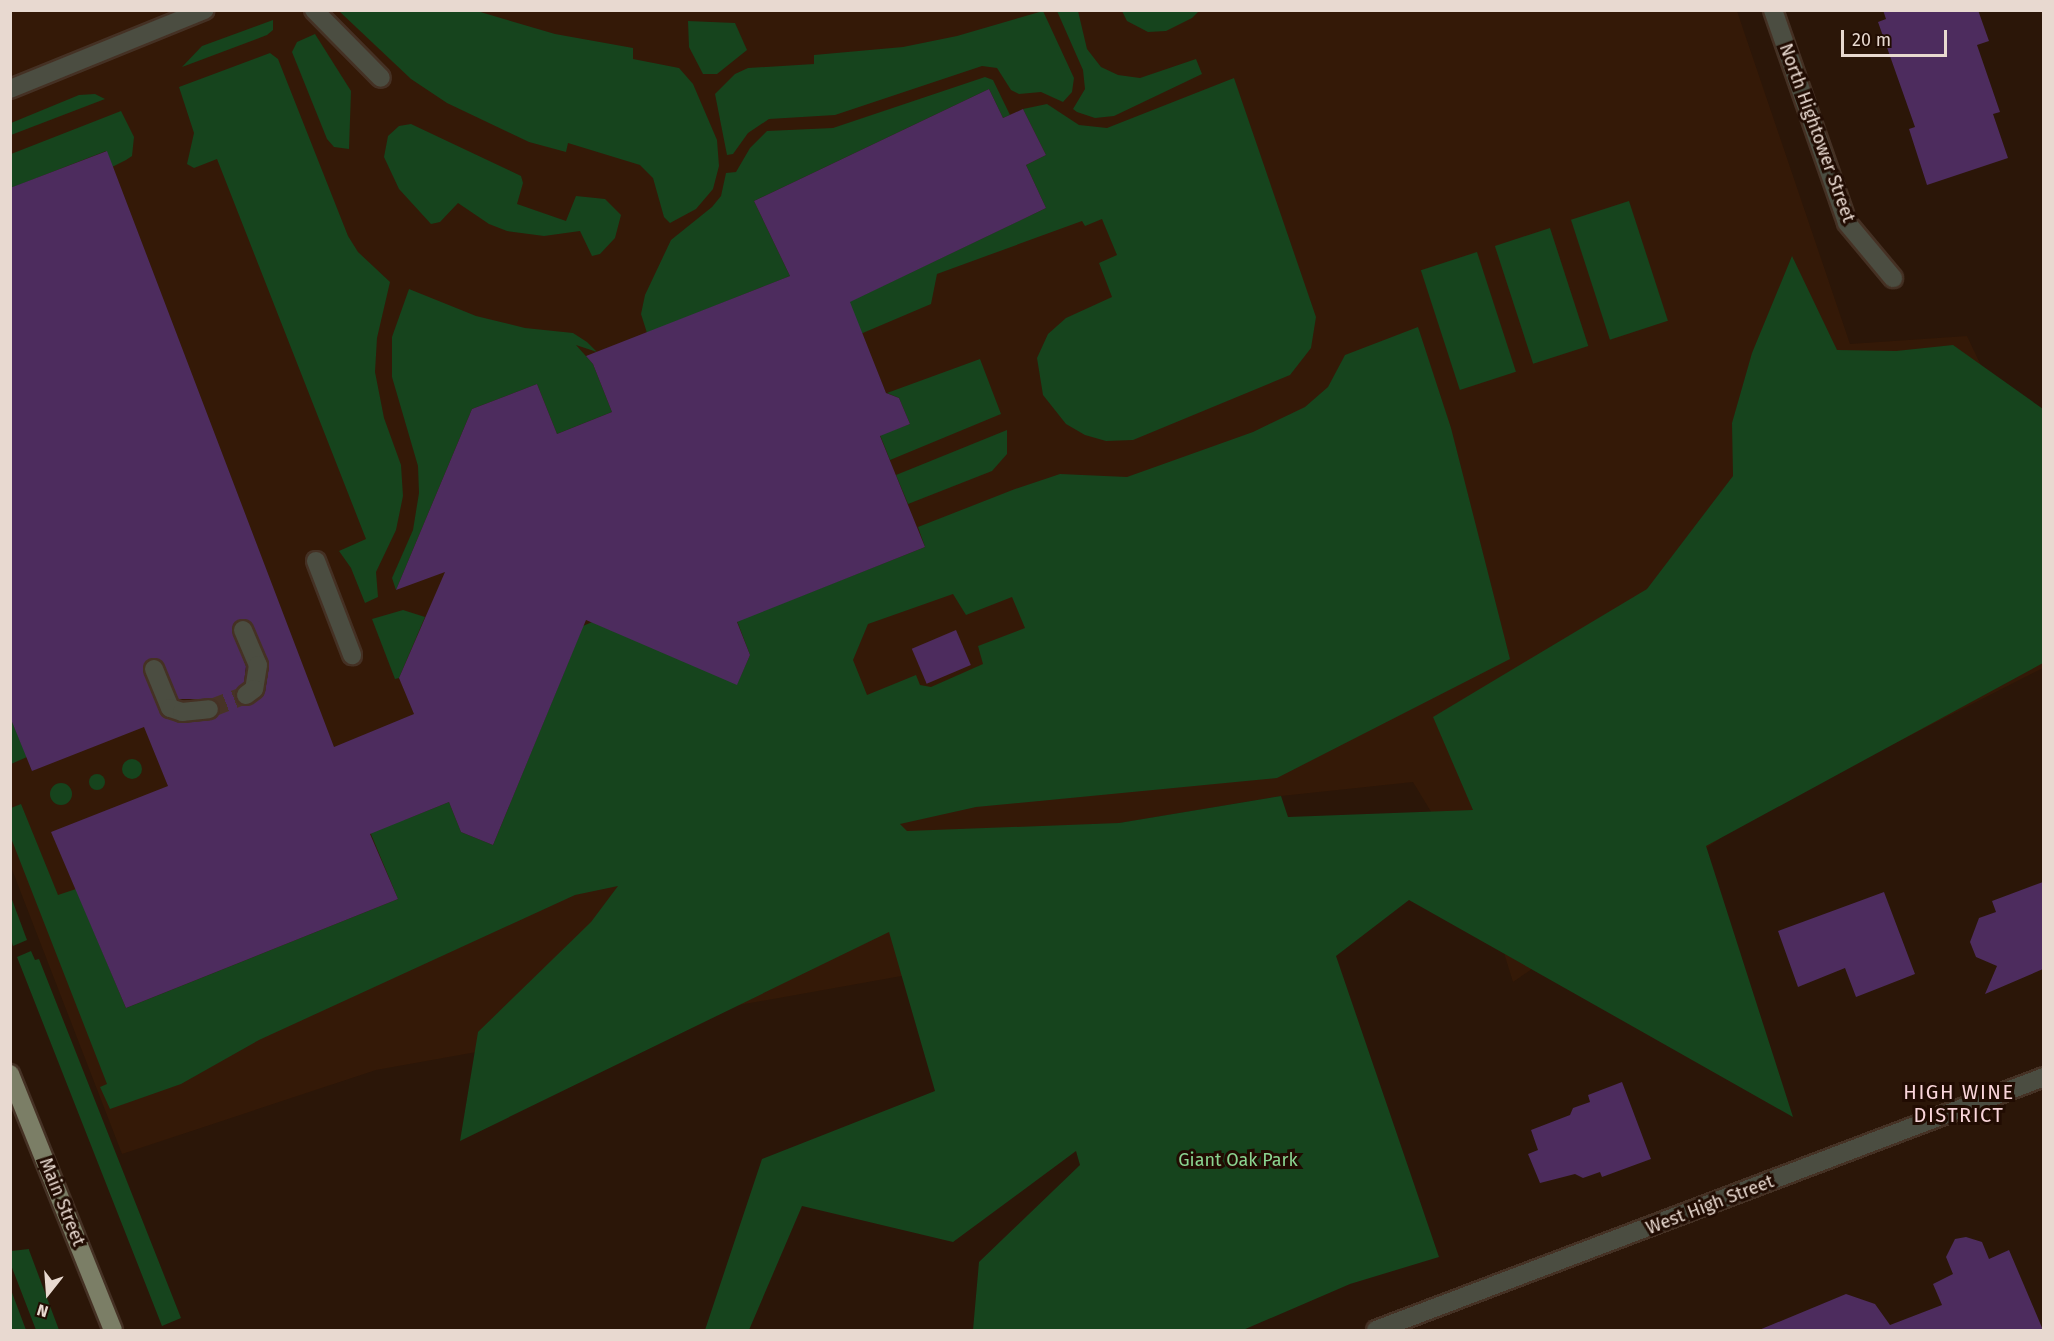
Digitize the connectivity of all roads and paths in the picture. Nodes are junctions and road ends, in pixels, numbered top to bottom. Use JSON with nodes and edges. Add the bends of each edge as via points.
{"nodes":[{"id":1,"x":205,"y":10,"type":"edge"},
{"id":2,"x":314,"y":10,"type":"edge"},
{"id":3,"x":1773,"y":10,"type":"edge"},
{"id":4,"x":381,"y":78,"type":"dead end"},
{"id":5,"x":10,"y":89,"type":"edge"},
{"id":6,"x":1893,"y":278,"type":"dead end"},
{"id":7,"x":316,"y":561,"type":"dead end"},
{"id":8,"x":243,"y":630,"type":"dead end"},
{"id":9,"x":352,"y":655,"type":"dead end"},
{"id":10,"x":154,"y":669,"type":"dead end"},
{"id":11,"x":246,"y":695,"type":"dead end"},
{"id":12,"x":209,"y":709,"type":"tunnel mouth"},
{"id":13,"x":10,"y":1074,"type":"edge"},
{"id":14,"x":2043,"y":1077,"type":"edge"},
{"id":15,"x":113,"y":1330,"type":"edge"},
{"id":16,"x":1376,"y":1330,"type":"edge"}],
"edges":[{"from":1,"to":5,"type":"street"},
{"from":2,"to":4,"type":"street"},
{"from":3,"to":6,"type":"street","name":"North Hightower Street","via":[[1846,223]]},
{"from":7,"to":9,"type":"street"},
{"from":8,"to":11,"type":"street","via":[[258,665],[254,689]]},
{"from":10,"to":12,"type":"street","via":[[170,708],[182,712]]},
{"from":13,"to":15,"type":"main road","name":"Main Street"},
{"from":14,"to":16,"type":"street","name":"West High Street"}]}
